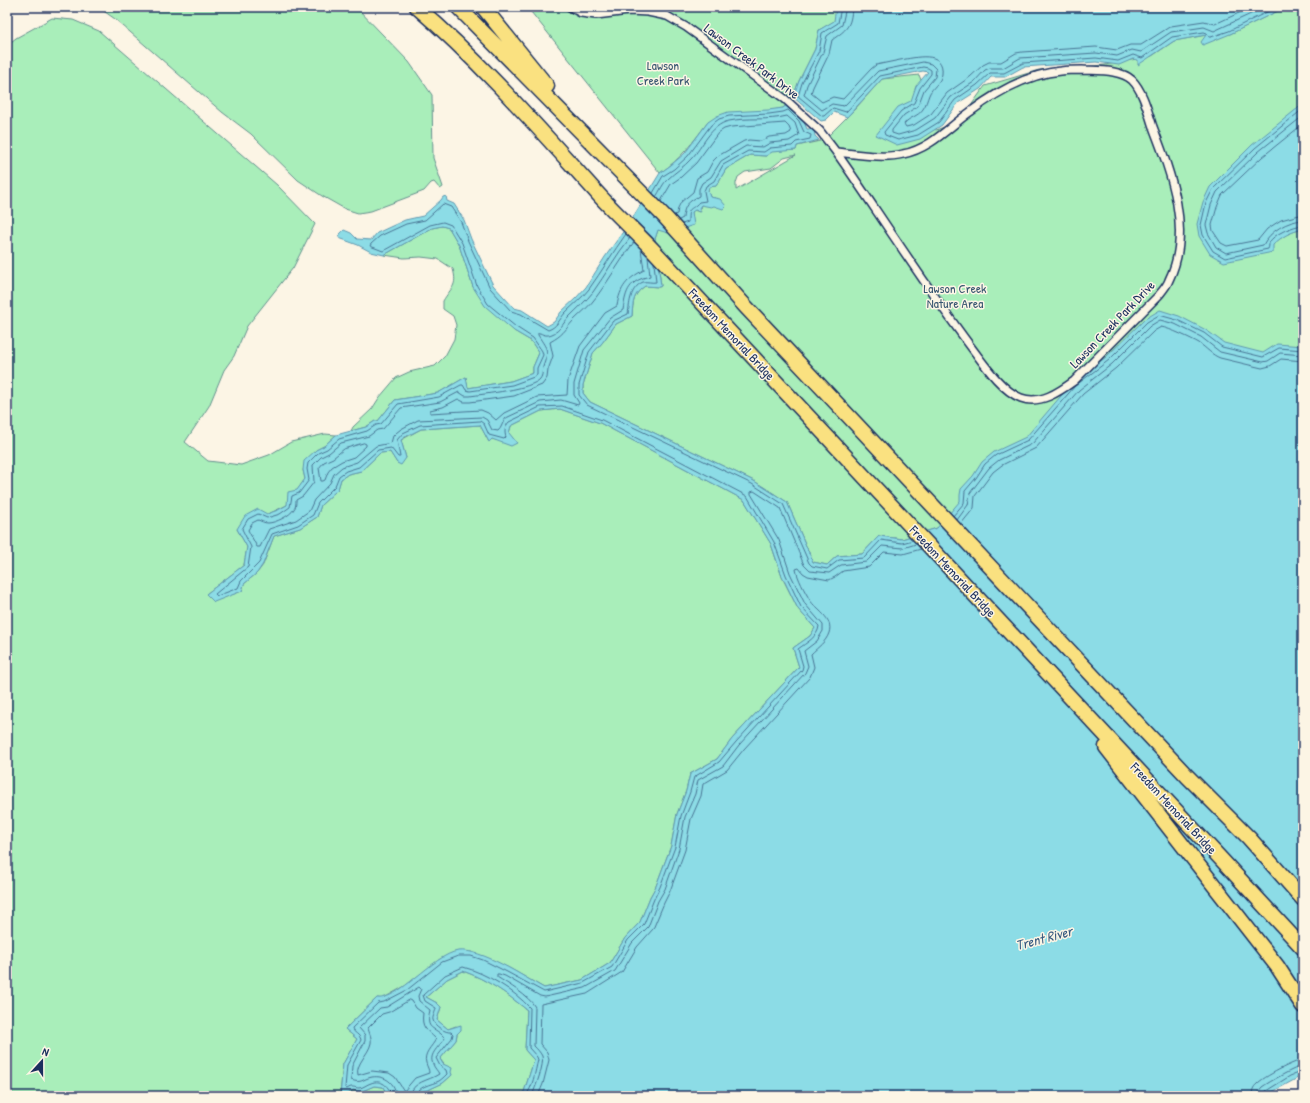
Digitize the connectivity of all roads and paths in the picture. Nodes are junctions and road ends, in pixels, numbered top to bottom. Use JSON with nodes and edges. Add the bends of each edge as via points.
{"nodes":[{"id":1,"x":417,"y":7,"type":"edge"},
{"id":2,"x":458,"y":7,"type":"edge"},
{"id":3,"x":483,"y":7,"type":"edge"},
{"id":4,"x":570,"y":7,"type":"edge"},
{"id":5,"x":836,"y":152,"type":"junction"},
{"id":6,"x":609,"y":160,"type":"junction"},
{"id":7,"x":1046,"y":671,"type":"junction"},
{"id":8,"x":1258,"y":849,"type":"junction"},
{"id":9,"x":1303,"y":894,"type":"edge"},
{"id":10,"x":1303,"y":899,"type":"edge"},
{"id":11,"x":1303,"y":948,"type":"edge"},
{"id":12,"x":1303,"y":1006,"type":"edge"}],
"edges":[{"from":1,"to":7,"type":"highway","name":"Freedom Memorial Bridge","via":[[449,35],[552,142]]},
{"from":2,"to":6,"type":"highway"},
{"from":3,"to":6,"type":"highway"},
{"from":4,"to":5,"type":"street","name":"Lawson Creek Park Drive","via":[[581,13],[596,15],[629,11],[648,12],[667,16],[680,23],[785,99],[820,131]]},
{"from":5,"to":5,"type":"street","name":"Lawson Creek Park Drive","via":[[880,156],[903,154],[927,145],[991,97],[1038,75],[1068,70],[1119,73],[1132,80],[1140,92],[1175,192],[1178,247],[1169,281],[1159,296],[1068,386],[1049,397],[1035,400],[1021,398],[1007,390],[979,358]]},
{"from":6,"to":8,"type":"highway"},
{"from":7,"to":11,"type":"highway","name":"Freedom Memorial Bridge"},
{"from":7,"to":12,"type":"highway","via":[[1277,966]]},
{"from":8,"to":9,"type":"highway"},
{"from":8,"to":10,"type":"highway"}]}
